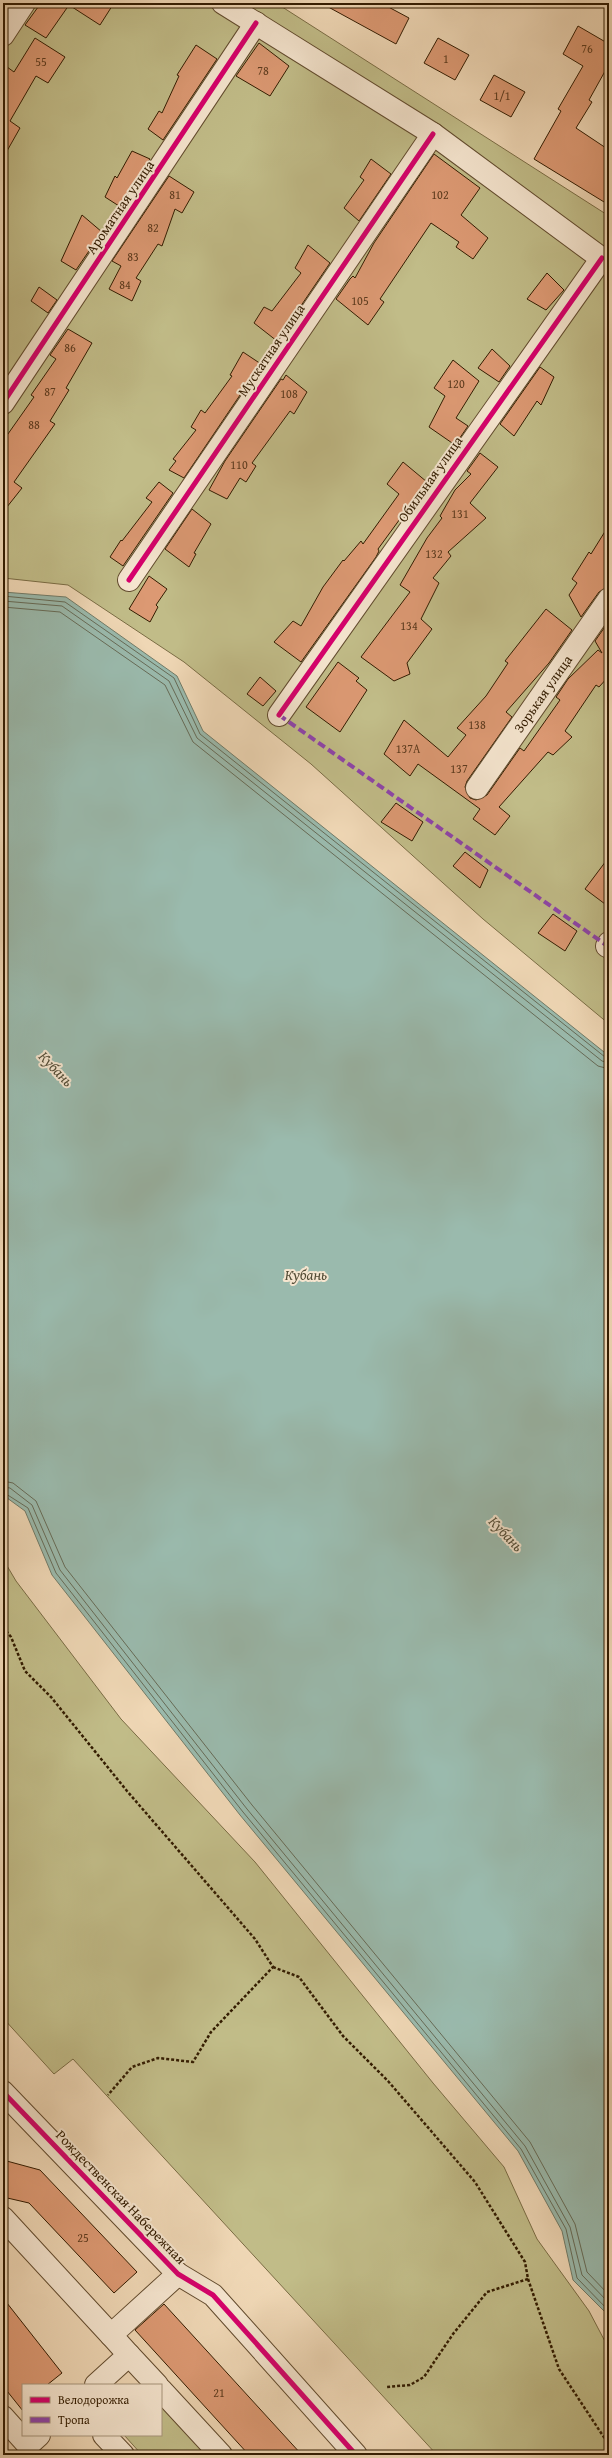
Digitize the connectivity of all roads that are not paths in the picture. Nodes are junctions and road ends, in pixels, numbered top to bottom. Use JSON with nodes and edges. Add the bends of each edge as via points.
{"nodes":[{"id":1,"x":24,"y":3,"type":"edge"},
{"id":2,"x":223,"y":3,"type":"edge"},
{"id":3,"x":256,"y":23,"type":"junction"},
{"id":4,"x":3,"y":36,"type":"edge"},
{"id":5,"x":433,"y":134,"type":"junction"},
{"id":6,"x":605,"y":261,"type":"edge"},
{"id":7,"x":3,"y":403,"type":"edge"},
{"id":8,"x":129,"y":580,"type":"dead end"},
{"id":9,"x":609,"y":599,"type":"edge"},
{"id":10,"x":278,"y":715,"type":"dead end"},
{"id":11,"x":477,"y":788,"type":"dead end"},
{"id":12,"x":3,"y":2092,"type":"edge"},
{"id":13,"x":3,"y":2218,"type":"edge"},
{"id":14,"x":178,"y":2274,"type":"junction"},
{"id":15,"x":111,"y":2335,"type":"junction"},
{"id":16,"x":129,"y":2355,"type":"junction"},
{"id":17,"x":97,"y":2384,"type":"edge"},
{"id":18,"x":156,"y":2384,"type":"edge"},
{"id":19,"x":162,"y":2391,"type":"edge"},
{"id":20,"x":3,"y":2417,"type":"edge"},
{"id":21,"x":105,"y":2436,"type":"edge"},
{"id":22,"x":30,"y":2445,"type":"edge"},
{"id":23,"x":122,"y":2455,"type":"edge"},
{"id":24,"x":221,"y":2455,"type":"edge"},
{"id":25,"x":356,"y":2455,"type":"edge"}],
"edges":[{"from":1,"to":4,"type":"street"},
{"from":2,"to":3,"type":"street"},
{"from":3,"to":5,"type":"street"},
{"from":3,"to":7,"type":"street","name":"Ароматная улица"},
{"from":5,"to":6,"type":"street"},
{"from":5,"to":8,"type":"street","name":"Мускатная улица"},
{"from":6,"to":10,"type":"street","name":"Обильная улица"},
{"from":9,"to":11,"type":"street","name":"Зорькая улица"},
{"from":12,"to":14,"type":"street","name":"Рождественская Набережная"},
{"from":13,"to":15,"type":"street"},
{"from":14,"to":15,"type":"street"},
{"from":14,"to":25,"type":"street","name":"Рождественская Набережная","via":[[212,2296]]},
{"from":15,"to":16,"type":"street"},
{"from":16,"to":17,"type":"street"},
{"from":16,"to":18,"type":"street"},
{"from":19,"to":24,"type":"street"},
{"from":20,"to":22,"type":"street"},
{"from":21,"to":23,"type":"street"}]}
